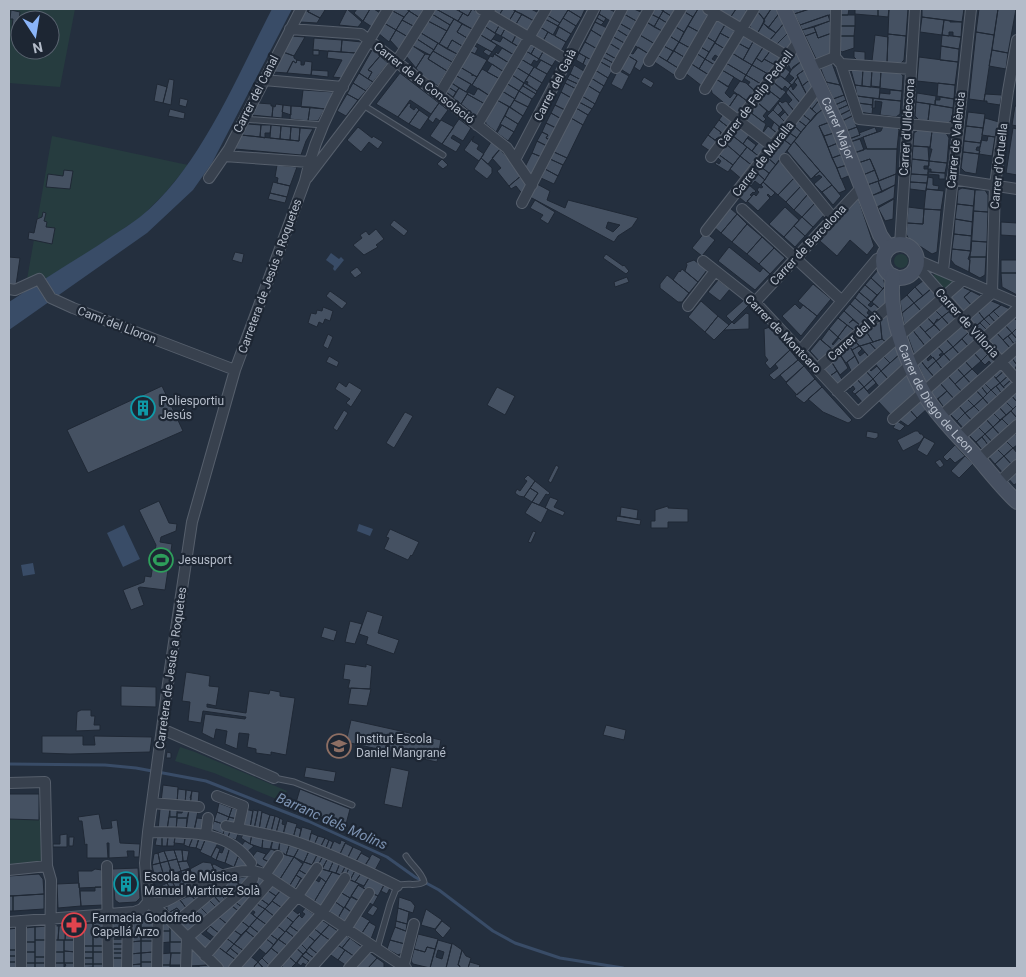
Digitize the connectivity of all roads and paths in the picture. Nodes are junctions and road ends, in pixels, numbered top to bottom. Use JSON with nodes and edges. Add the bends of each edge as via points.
{"nodes":[{"id":1,"x":301,"y":9,"type":"edge"},
{"id":2,"x":430,"y":9,"type":"edge"},
{"id":3,"x":546,"y":9,"type":"edge"},
{"id":4,"x":594,"y":9,"type":"edge"},
{"id":5,"x":622,"y":9,"type":"edge"},
{"id":6,"x":649,"y":9,"type":"edge"},
{"id":7,"x":680,"y":9,"type":"edge"},
{"id":8,"x":754,"y":9,"type":"edge"},
{"id":9,"x":784,"y":9,"type":"edge"},
{"id":10,"x":836,"y":9,"type":"edge"},
{"id":11,"x":914,"y":9,"type":"edge"},
{"id":12,"x":972,"y":9,"type":"edge"},
{"id":13,"x":384,"y":10,"type":"edge"},
{"id":14,"x":486,"y":10,"type":"edge"},
{"id":15,"x":711,"y":11,"type":"edge"},
{"id":16,"x":290,"y":29,"type":"junction"},
{"id":17,"x":742,"y":29,"type":"junction"},
{"id":18,"x":529,"y":37,"type":"junction"},
{"id":19,"x":370,"y":40,"type":"junction"},
{"id":20,"x":1017,"y":40,"type":"edge"},
{"id":21,"x":799,"y":41,"type":"junction"},
{"id":22,"x":787,"y":56,"type":"junction"},
{"id":23,"x":567,"y":60,"type":"junction"},
{"id":24,"x":649,"y":61,"type":"dead end"},
{"id":25,"x":838,"y":61,"type":"junction"},
{"id":26,"x":396,"y":62,"type":"junction"},
{"id":27,"x":810,"y":67,"type":"junction"},
{"id":28,"x":616,"y":68,"type":"dead end"},
{"id":29,"x":911,"y":69,"type":"junction"},
{"id":30,"x":680,"y":74,"type":"dead end"},
{"id":31,"x":264,"y":80,"type":"junction"},
{"id":32,"x":819,"y":86,"type":"junction"},
{"id":33,"x":343,"y":87,"type":"junction"},
{"id":34,"x":705,"y":89,"type":"dead end"},
{"id":35,"x":439,"y":95,"type":"junction"},
{"id":36,"x":363,"y":105,"type":"junction"},
{"id":37,"x":722,"y":108,"type":"dead end"},
{"id":38,"x":243,"y":120,"type":"junction"},
{"id":39,"x":738,"y":120,"type":"junction"},
{"id":40,"x":907,"y":123,"type":"junction"},
{"id":41,"x":322,"y":125,"type":"junction"},
{"id":42,"x":477,"y":125,"type":"junction"},
{"id":43,"x":957,"y":129,"type":"junction"},
{"id":44,"x":772,"y":147,"type":"junction"},
{"id":45,"x":443,"y":155,"type":"dead end"},
{"id":46,"x":224,"y":156,"type":"junction"},
{"id":47,"x":711,"y":157,"type":"dead end"},
{"id":48,"x":785,"y":159,"type":"dead end"},
{"id":49,"x":515,"y":160,"type":"junction"},
{"id":50,"x":309,"y":162,"type":"junction"},
{"id":51,"x":209,"y":178,"type":"dead end"},
{"id":52,"x":952,"y":179,"type":"junction"},
{"id":53,"x":305,"y":181,"type":"junction"},
{"id":54,"x":532,"y":186,"type":"junction"},
{"id":55,"x":995,"y":186,"type":"junction"},
{"id":56,"x":862,"y":188,"type":"junction"},
{"id":57,"x":1017,"y":189,"type":"edge"},
{"id":58,"x":522,"y":203,"type":"dead end"},
{"id":59,"x":742,"y":209,"type":"dead end"},
{"id":60,"x":833,"y":218,"type":"junction"},
{"id":61,"x":706,"y":231,"type":"dead end"},
{"id":62,"x":891,"y":250,"type":"junction"},
{"id":63,"x":795,"y":258,"type":"junction"},
{"id":64,"x":703,"y":261,"type":"dead end"},
{"id":65,"x":916,"y":262,"type":"junction"},
{"id":66,"x":715,"y":271,"type":"junction"},
{"id":67,"x":943,"y":271,"type":"junction"},
{"id":68,"x":893,"y":276,"type":"junction"},
{"id":69,"x":963,"y":280,"type":"junction"},
{"id":70,"x":9,"y":289,"type":"edge"},
{"id":71,"x":992,"y":293,"type":"junction"},
{"id":72,"x":944,"y":297,"type":"junction"},
{"id":73,"x":842,"y":301,"type":"junction"},
{"id":74,"x":755,"y":302,"type":"junction"},
{"id":75,"x":1017,"y":303,"type":"edge"},
{"id":76,"x":892,"y":304,"type":"junction"},
{"id":77,"x":688,"y":306,"type":"dead end"},
{"id":78,"x":1017,"y":309,"type":"edge"},
{"id":79,"x":963,"y":318,"type":"junction"},
{"id":80,"x":899,"y":334,"type":"junction"},
{"id":81,"x":982,"y":340,"type":"junction"},
{"id":82,"x":1017,"y":348,"type":"edge"},
{"id":83,"x":800,"y":351,"type":"junction"},
{"id":84,"x":1001,"y":362,"type":"junction"},
{"id":85,"x":910,"y":364,"type":"junction"},
{"id":86,"x":817,"y":369,"type":"junction"},
{"id":87,"x":235,"y":370,"type":"junction"},
{"id":88,"x":1017,"y":380,"type":"edge"},
{"id":89,"x":1017,"y":386,"type":"edge"},
{"id":90,"x":837,"y":390,"type":"junction"},
{"id":91,"x":924,"y":392,"type":"junction"},
{"id":92,"x":941,"y":416,"type":"junction"},
{"id":93,"x":892,"y":419,"type":"dead end"},
{"id":94,"x":1017,"y":425,"type":"edge"},
{"id":95,"x":960,"y":438,"type":"junction"},
{"id":96,"x":979,"y":459,"type":"junction"},
{"id":97,"x":1017,"y":465,"type":"edge"},
{"id":98,"x":999,"y":482,"type":"junction"},
{"id":99,"x":1017,"y":502,"type":"edge"},
{"id":100,"x":162,"y":729,"type":"junction"},
{"id":101,"x":274,"y":778,"type":"joint"},
{"id":102,"x":9,"y":783,"type":"edge"},
{"id":103,"x":217,"y":796,"type":"dead end"},
{"id":104,"x":152,"y":803,"type":"junction"},
{"id":105,"x":352,"y":806,"type":"dead end"},
{"id":106,"x":199,"y":807,"type":"dead end"},
{"id":107,"x":208,"y":818,"type":"dead end"},
{"id":108,"x":226,"y":826,"type":"dead end"},
{"id":109,"x":240,"y":829,"type":"junction"},
{"id":110,"x":148,"y":832,"type":"junction"},
{"id":111,"x":206,"y":834,"type":"junction"},
{"id":112,"x":278,"y":856,"type":"dead end"},
{"id":113,"x":406,"y":856,"type":"dead end"},
{"id":114,"x":47,"y":866,"type":"junction"},
{"id":115,"x":107,"y":866,"type":"dead end"},
{"id":116,"x":252,"y":867,"type":"junction"},
{"id":117,"x":317,"y":868,"type":"dead end"},
{"id":118,"x":9,"y":870,"type":"edge"},
{"id":119,"x":228,"y":875,"type":"junction"},
{"id":120,"x":268,"y":878,"type":"junction"},
{"id":121,"x":345,"y":878,"type":"dead end"},
{"id":122,"x":397,"y":886,"type":"junction"},
{"id":123,"x":369,"y":893,"type":"dead end"},
{"id":124,"x":297,"y":897,"type":"junction"},
{"id":125,"x":148,"y":902,"type":"junction"},
{"id":126,"x":158,"y":910,"type":"junction"},
{"id":127,"x":128,"y":913,"type":"junction"},
{"id":128,"x":322,"y":913,"type":"junction"},
{"id":129,"x":107,"y":915,"type":"junction"},
{"id":130,"x":78,"y":917,"type":"junction"},
{"id":131,"x":50,"y":919,"type":"junction"},
{"id":132,"x":21,"y":921,"type":"junction"},
{"id":133,"x":9,"y":922,"type":"edge"},
{"id":134,"x":174,"y":924,"type":"junction"},
{"id":135,"x":414,"y":924,"type":"dead end"},
{"id":136,"x":346,"y":929,"type":"junction"},
{"id":137,"x":187,"y":938,"type":"junction"},
{"id":138,"x":374,"y":947,"type":"junction"},
{"id":139,"x":205,"y":956,"type":"junction"},
{"id":140,"x":21,"y":968,"type":"edge"},
{"id":141,"x":50,"y":968,"type":"edge"},
{"id":142,"x":79,"y":968,"type":"edge"},
{"id":143,"x":108,"y":968,"type":"edge"},
{"id":144,"x":127,"y":968,"type":"edge"},
{"id":145,"x":157,"y":968,"type":"edge"},
{"id":146,"x":186,"y":968,"type":"edge"},
{"id":147,"x":218,"y":968,"type":"edge"},
{"id":148,"x":234,"y":968,"type":"edge"},
{"id":149,"x":273,"y":968,"type":"edge"},
{"id":150,"x":311,"y":968,"type":"edge"},
{"id":151,"x":350,"y":968,"type":"edge"},
{"id":152,"x":404,"y":968,"type":"edge"}],
"edges":[{"from":1,"to":16,"type":"street","name":"Carrer del Canal"},
{"from":2,"to":26,"type":"street"},
{"from":3,"to":18,"type":"street"},
{"from":4,"to":23,"type":"street","name":"Carrer del Gaià"},
{"from":5,"to":54,"type":"street"},
{"from":6,"to":28,"type":"street"},
{"from":7,"to":24,"type":"street"},
{"from":8,"to":17,"type":"street"},
{"from":9,"to":21,"type":"street","name":"Carrer Major"},
{"from":10,"to":25,"type":"street"},
{"from":11,"to":29,"type":"street","name":"Carrer d'Ulldecona"},
{"from":12,"to":43,"type":"street","name":"Carrer de València"},
{"from":13,"to":19,"type":"street"},
{"from":14,"to":18,"type":"street"},
{"from":14,"to":35,"type":"street"},
{"from":15,"to":17,"type":"street"},
{"from":15,"to":30,"type":"street"},
{"from":16,"to":19,"type":"street","name":"Carrer de la Consolació","via":[[361,34]]},
{"from":16,"to":31,"type":"street","name":"Carrer del Canal"},
{"from":17,"to":22,"type":"street"},
{"from":17,"to":34,"type":"street"},
{"from":18,"to":23,"type":"street"},
{"from":18,"to":42,"type":"street"},
{"from":19,"to":26,"type":"street","name":"Carrer de la Consolació"},
{"from":19,"to":33,"type":"street"},
{"from":20,"to":55,"type":"street","name":"Carrer d'Ortuella"},
{"from":21,"to":22,"type":"street","name":"Carrer de Felip Pedrell"},
{"from":21,"to":27,"type":"street","name":"Carrer Major"},
{"from":22,"to":39,"type":"street","name":"Carrer de Felip Pedrell"},
{"from":23,"to":49,"type":"street","name":"Carrer del Gaià"},
{"from":25,"to":27,"type":"street"},
{"from":25,"to":29,"type":"street"},
{"from":25,"to":40,"type":"street","via":[[859,119]]},
{"from":26,"to":35,"type":"street","name":"Carrer de la Consolació"},
{"from":26,"to":36,"type":"street"},
{"from":27,"to":32,"type":"street","name":"Carrer Major"},
{"from":29,"to":40,"type":"street","name":"Carrer d'Ulldecona"},
{"from":31,"to":33,"type":"street"},
{"from":31,"to":38,"type":"street","name":"Carrer del Canal"},
{"from":32,"to":44,"type":"street","name":"Carrer de Muralla"},
{"from":32,"to":56,"type":"street","name":"Carrer Major"},
{"from":33,"to":41,"type":"street"},
{"from":35,"to":42,"type":"street","name":"Carrer de la Consolació"},
{"from":36,"to":45,"type":"lane"},
{"from":36,"to":53,"type":"street"},
{"from":37,"to":39,"type":"street"},
{"from":38,"to":41,"type":"lane"},
{"from":38,"to":46,"type":"street","name":"Carrer del Canal"},
{"from":39,"to":44,"type":"street"},
{"from":39,"to":47,"type":"street","name":"Carrer de Felip Pedrell"},
{"from":40,"to":43,"type":"street"},
{"from":40,"to":62,"type":"street","name":"Carrer d'Ulldecona"},
{"from":41,"to":50,"type":"street"},
{"from":42,"to":49,"type":"street","name":"Carrer de la Consolació","via":[[507,148]]},
{"from":43,"to":52,"type":"street","name":"Carrer de València"},
{"from":44,"to":61,"type":"street","name":"Carrer de Muralla"},
{"from":46,"to":50,"type":"street"},
{"from":46,"to":51,"type":"street","name":"Carrer del Canal"},
{"from":48,"to":60,"type":"street"},
{"from":49,"to":54,"type":"street","name":"Carrer de la Consolació"},
{"from":50,"to":53,"type":"street"},
{"from":52,"to":55,"type":"street"},
{"from":52,"to":67,"type":"street","name":"Carrer de València"},
{"from":53,"to":87,"type":"street","name":"Carretera de Jesús a Roquetes"},
{"from":54,"to":58,"type":"street"},
{"from":55,"to":57,"type":"street"},
{"from":55,"to":71,"type":"street","name":"Carrer d'Ortuella"},
{"from":56,"to":60,"type":"street","name":"Carrer de Barcelona"},
{"from":56,"to":62,"type":"street","name":"Carrer Major","via":[[880,235]]},
{"from":59,"to":63,"type":"street"},
{"from":60,"to":63,"type":"street","name":"Carrer de Barcelona"},
{"from":62,"to":65,"type":"street","via":[[911,249]]},
{"from":62,"to":68,"type":"street","via":[[885,268]]},
{"from":62,"to":73,"type":"street","via":[[876,259]]},
{"from":63,"to":73,"type":"street"},
{"from":63,"to":74,"type":"street","name":"Carrer de Barcelona"},
{"from":64,"to":66,"type":"street","name":"Carrer de Montcaro"},
{"from":65,"to":67,"type":"street"},
{"from":65,"to":68,"type":"street","via":[[914,271],[904,278]]},
{"from":65,"to":72,"type":"street","name":"Carrer de Villoria"},
{"from":66,"to":74,"type":"street","name":"Carrer de Montcaro"},
{"from":66,"to":77,"type":"street"},
{"from":67,"to":69,"type":"street"},
{"from":68,"to":76,"type":"street","name":"Carrer de Diego de Leon"},
{"from":69,"to":71,"type":"street"},
{"from":69,"to":72,"type":"street"},
{"from":70,"to":87,"type":"street","name":"Camí del Lloron","via":[[15,290],[39,279],[51,298]]},
{"from":71,"to":75,"type":"street"},
{"from":71,"to":79,"type":"street"},
{"from":72,"to":79,"type":"street","name":"Carrer de Villoria"},
{"from":72,"to":80,"type":"street"},
{"from":73,"to":83,"type":"street"},
{"from":74,"to":83,"type":"street","name":"Carrer de Montcaro"},
{"from":76,"to":80,"type":"street","name":"Carrer de Diego de Leon"},
{"from":76,"to":86,"type":"street","name":"Carrer del Pi"},
{"from":78,"to":81,"type":"street"},
{"from":79,"to":81,"type":"street","name":"Carrer de Villoria"},
{"from":79,"to":85,"type":"street"},
{"from":80,"to":85,"type":"street","name":"Carrer de Diego de Leon"},
{"from":80,"to":90,"type":"street"},
{"from":81,"to":84,"type":"street","name":"Carrer de Villoria"},
{"from":81,"to":91,"type":"street"},
{"from":82,"to":84,"type":"street"},
{"from":83,"to":86,"type":"street","name":"Carrer de Montcaro"},
{"from":84,"to":88,"type":"street","name":"Carrer de Villoria"},
{"from":84,"to":92,"type":"street"},
{"from":85,"to":90,"type":"street","name":"Carrer de Montcaro","via":[[858,413]]},
{"from":85,"to":91,"type":"street","name":"Carrer de Diego de Leon"},
{"from":86,"to":90,"type":"street","name":"Carrer de Montcaro"},
{"from":87,"to":100,"type":"street","name":"Carretera de Jesús a Roquetes","via":[[192,522]]},
{"from":89,"to":95,"type":"street"},
{"from":91,"to":92,"type":"street","name":"Carrer de Diego de Leon"},
{"from":91,"to":93,"type":"street"},
{"from":92,"to":95,"type":"street","name":"Carrer de Diego de Leon"},
{"from":94,"to":96,"type":"street"},
{"from":95,"to":96,"type":"street","name":"Carrer de Diego de Leon"},
{"from":96,"to":98,"type":"street","name":"Carrer de Diego de Leon"},
{"from":97,"to":98,"type":"street"},
{"from":98,"to":99,"type":"street","name":"Carrer de Diego de Leon"},
{"from":100,"to":101,"type":"street"},
{"from":100,"to":104,"type":"street","name":"Carretera de Jesús a Roquetes"},
{"from":101,"to":105,"type":"lane","via":[[294,782]]},
{"from":102,"to":114,"type":"street","via":[[45,782]]},
{"from":103,"to":109,"type":"street","via":[[243,806]]},
{"from":104,"to":106,"type":"street"},
{"from":104,"to":110,"type":"street","name":"Carretera de Jesús a Roquetes"},
{"from":107,"to":111,"type":"street"},
{"from":108,"to":109,"type":"street"},
{"from":109,"to":122,"type":"street","via":[[301,844]]},
{"from":110,"to":111,"type":"street"},
{"from":110,"to":125,"type":"street","name":"Carretera de Jesús a Roquetes","via":[[145,863]]},
{"from":111,"to":116,"type":"street","via":[[231,843],[242,851]]},
{"from":112,"to":120,"type":"street"},
{"from":113,"to":122,"type":"lane","via":[[423,876],[424,882]]},
{"from":114,"to":118,"type":"street"},
{"from":114,"to":131,"type":"street","via":[[51,880]]},
{"from":115,"to":129,"type":"street"},
{"from":116,"to":119,"type":"street"},
{"from":116,"to":120,"type":"street"},
{"from":116,"to":137,"type":"street","via":[[253,879]]},
{"from":117,"to":124,"type":"street"},
{"from":119,"to":125,"type":"street","via":[[162,903]]},
{"from":119,"to":134,"type":"street"},
{"from":120,"to":124,"type":"street"},
{"from":120,"to":139,"type":"street"},
{"from":121,"to":128,"type":"street"},
{"from":122,"to":138,"type":"lane"},
{"from":123,"to":136,"type":"street"},
{"from":124,"to":128,"type":"street"},
{"from":124,"to":148,"type":"street"},
{"from":125,"to":126,"type":"street"},
{"from":125,"to":127,"type":"street","via":[[138,911]]},
{"from":126,"to":134,"type":"street"},
{"from":126,"to":145,"type":"street"},
{"from":127,"to":129,"type":"street"},
{"from":127,"to":144,"type":"street"},
{"from":128,"to":136,"type":"street"},
{"from":128,"to":149,"type":"street"},
{"from":129,"to":130,"type":"street"},
{"from":129,"to":143,"type":"street"},
{"from":130,"to":131,"type":"street"},
{"from":130,"to":142,"type":"street"},
{"from":131,"to":132,"type":"street"},
{"from":131,"to":141,"type":"street"},
{"from":132,"to":133,"type":"street"},
{"from":132,"to":140,"type":"street"},
{"from":134,"to":137,"type":"street"},
{"from":135,"to":152,"type":"street"},
{"from":136,"to":138,"type":"street"},
{"from":136,"to":150,"type":"street"},
{"from":137,"to":139,"type":"street"},
{"from":137,"to":146,"type":"street"},
{"from":138,"to":151,"type":"street"},
{"from":138,"to":152,"type":"street"},
{"from":139,"to":147,"type":"street"}]}
